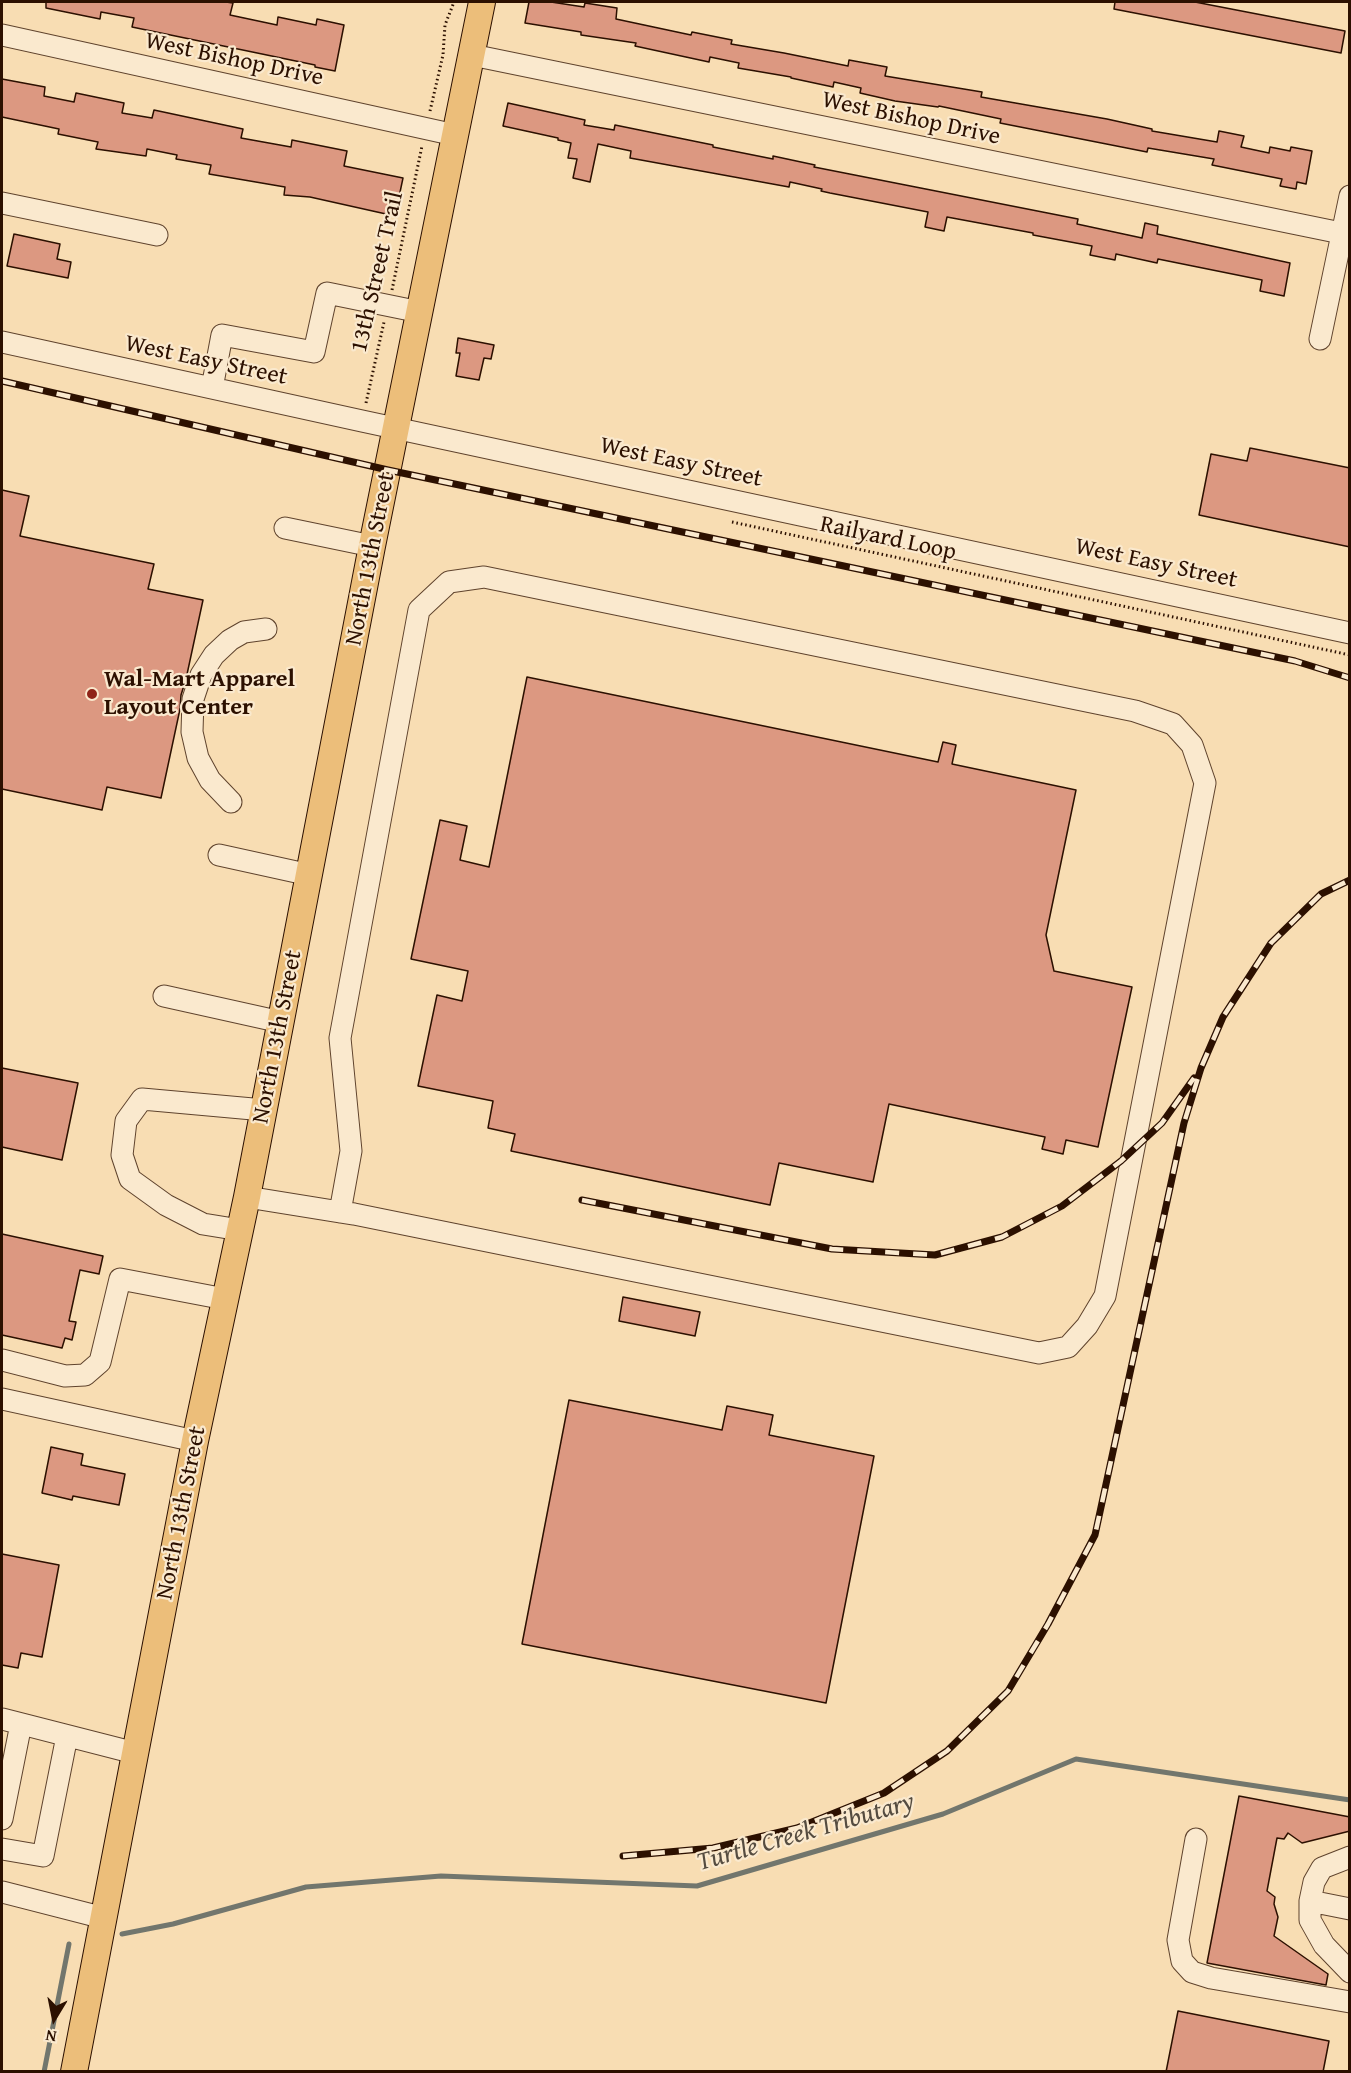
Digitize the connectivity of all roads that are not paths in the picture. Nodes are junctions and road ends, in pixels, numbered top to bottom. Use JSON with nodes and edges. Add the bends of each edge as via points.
{"nodes":[{"id":1,"x":482,"y":2,"type":"edge"},
{"id":2,"x":2,"y":35,"type":"edge"},
{"id":3,"x":472,"y":55,"type":"junction"},
{"id":4,"x":455,"y":135,"type":"junction"},
{"id":5,"x":1350,"y":196,"type":"edge"},
{"id":6,"x":2,"y":202,"type":"edge"},
{"id":7,"x":1341,"y":233,"type":"junction"},
{"id":8,"x":157,"y":235,"type":"dead end"},
{"id":9,"x":420,"y":312,"type":"junction"},
{"id":10,"x":1320,"y":339,"type":"dead end"},
{"id":11,"x":2,"y":342,"type":"edge"},
{"id":12,"x":213,"y":388,"type":"junction"},
{"id":13,"x":397,"y":428,"type":"junction"},
{"id":14,"x":285,"y":528,"type":"dead end"},
{"id":15,"x":372,"y":546,"type":"junction"},
{"id":16,"x":266,"y":629,"type":"dead end"},
{"id":17,"x":1350,"y":633,"type":"edge"},
{"id":18,"x":231,"y":802,"type":"dead end"},
{"id":19,"x":219,"y":855,"type":"dead end"},
{"id":20,"x":310,"y":875,"type":"junction"},
{"id":21,"x":164,"y":996,"type":"dead end"},
{"id":22,"x":281,"y":1022,"type":"junction"},
{"id":23,"x":264,"y":1110,"type":"junction"},
{"id":24,"x":247,"y":1197,"type":"junction"},
{"id":25,"x":340,"y":1212,"type":"junction"},
{"id":26,"x":240,"y":1230,"type":"junction"},
{"id":27,"x":225,"y":1299,"type":"junction"},
{"id":28,"x":2,"y":1360,"type":"edge"},
{"id":29,"x":2,"y":1399,"type":"edge"},
{"id":30,"x":195,"y":1441,"type":"junction"},
{"id":31,"x":11,"y":1721,"type":"edge"},
{"id":32,"x":67,"y":1736,"type":"junction"},
{"id":33,"x":135,"y":1753,"type":"junction"},
{"id":34,"x":2,"y":1819,"type":"edge"},
{"id":35,"x":1196,"y":1839,"type":"dead end"},
{"id":36,"x":2,"y":1849,"type":"edge"},
{"id":37,"x":1350,"y":1857,"type":"edge"},
{"id":38,"x":2,"y":1892,"type":"edge"},
{"id":39,"x":1310,"y":1901,"type":"junction"},
{"id":40,"x":1350,"y":1909,"type":"edge"},
{"id":41,"x":104,"y":1918,"type":"junction"},
{"id":42,"x":1350,"y":1972,"type":"edge"},
{"id":43,"x":1350,"y":2002,"type":"edge"},
{"id":44,"x":74,"y":2072,"type":"edge"}],
"edges":[{"from":1,"to":3,"type":"main road","name":"North 13th Street"},
{"from":2,"to":4,"type":"street","name":"West Bishop Drive"},
{"from":3,"to":4,"type":"main road","name":"North 13th Street"},
{"from":3,"to":7,"type":"street","name":"West Bishop Drive"},
{"from":4,"to":9,"type":"main road","name":"North 13th Street"},
{"from":5,"to":7,"type":"street"},
{"from":6,"to":8,"type":"street"},
{"from":7,"to":10,"type":"street"},
{"from":9,"to":12,"type":"street","via":[[327,293],[314,352],[222,334]]},
{"from":9,"to":13,"type":"main road","name":"North 13th Street"},
{"from":11,"to":12,"type":"street","name":"West Easy Street"},
{"from":12,"to":13,"type":"street","name":"West Easy Street"},
{"from":13,"to":15,"type":"main road","name":"North 13th Street"},
{"from":13,"to":17,"type":"street","name":"West Easy Street"},
{"from":14,"to":15,"type":"street"},
{"from":15,"to":20,"type":"main road","name":"North 13th Street"},
{"from":16,"to":18,"type":"street","via":[[244,632],[214,655],[201,675],[193,699],[192,732],[198,758],[210,780]]},
{"from":19,"to":20,"type":"street"},
{"from":20,"to":22,"type":"main road","name":"North 13th Street"},
{"from":21,"to":22,"type":"street"},
{"from":22,"to":23,"type":"main road","name":"North 13th Street"},
{"from":23,"to":24,"type":"main road","name":"North 13th Street"},
{"from":23,"to":26,"type":"street","via":[[142,1099],[126,1121],[122,1155],[130,1179],[166,1205],[203,1224]]},
{"from":24,"to":25,"type":"street"},
{"from":24,"to":26,"type":"main road","name":"North 13th Street"},
{"from":25,"to":25,"type":"street","via":[[1039,1353],[1068,1347],[1087,1326],[1105,1296],[1205,783],[1192,745],[1173,724],[1135,711],[484,577],[449,582],[419,610],[340,1038],[351,1151]]},
{"from":26,"to":27,"type":"main road","name":"North 13th Street"},
{"from":27,"to":28,"type":"street","via":[[120,1279],[100,1362],[85,1375],[65,1376]]},
{"from":27,"to":30,"type":"main road","name":"North 13th Street"},
{"from":29,"to":30,"type":"street"},
{"from":30,"to":33,"type":"main road","name":"North 13th Street"},
{"from":31,"to":32,"type":"street"},
{"from":31,"to":34,"type":"street"},
{"from":32,"to":33,"type":"street"},
{"from":32,"to":36,"type":"street","via":[[43,1856]]},
{"from":33,"to":41,"type":"main road","name":"North 13th Street"},
{"from":35,"to":43,"type":"street","via":[[1178,1940],[1182,1961],[1192,1971],[1211,1978]]},
{"from":37,"to":39,"type":"street","via":[[1322,1868]]},
{"from":38,"to":41,"type":"street"},
{"from":39,"to":40,"type":"street"},
{"from":39,"to":42,"type":"street","via":[[1310,1920],[1317,1935]]},
{"from":41,"to":44,"type":"main road","name":"North 13th Street"}]}
